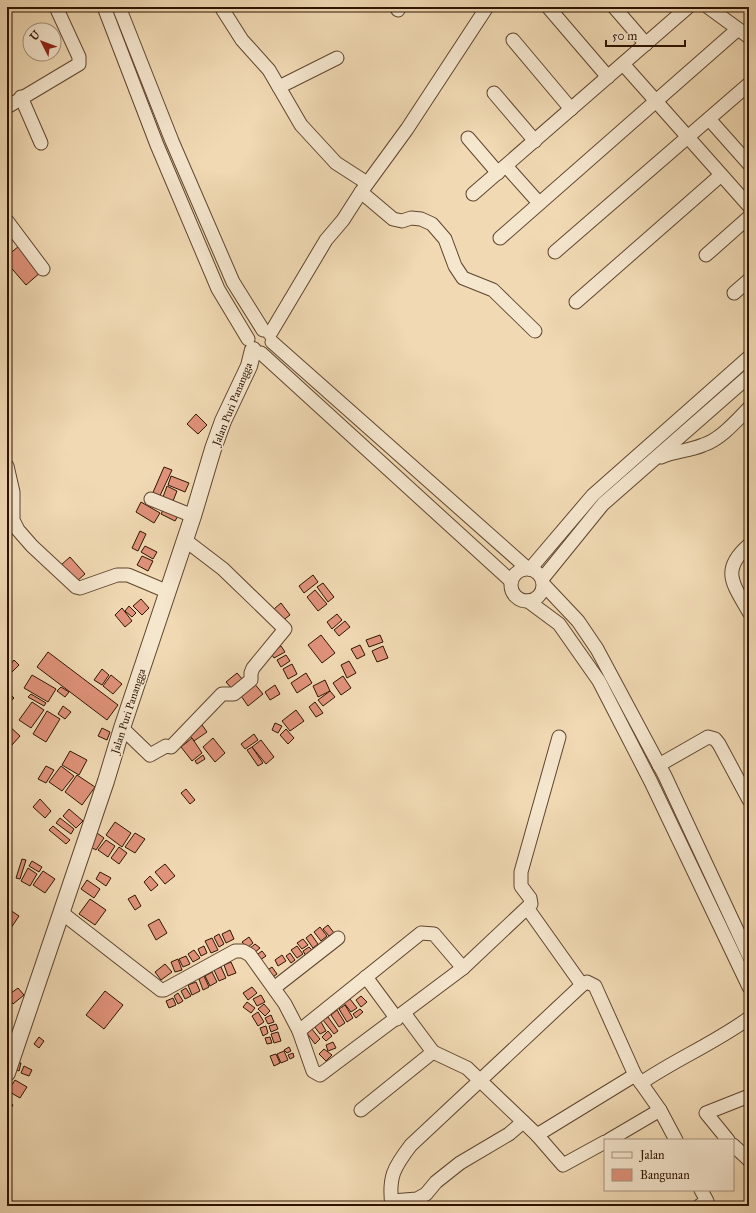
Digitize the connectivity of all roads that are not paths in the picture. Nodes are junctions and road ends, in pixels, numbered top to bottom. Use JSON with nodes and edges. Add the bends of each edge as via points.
{"nodes":[{"id":1,"x":56,"y":7,"type":"edge"},
{"id":2,"x":104,"y":7,"type":"edge"},
{"id":3,"x":119,"y":7,"type":"edge"},
{"id":4,"x":221,"y":7,"type":"edge"},
{"id":5,"x":487,"y":7,"type":"edge"},
{"id":6,"x":548,"y":7,"type":"edge"},
{"id":7,"x":614,"y":7,"type":"edge"},
{"id":8,"x":708,"y":7,"type":"edge"},
{"id":9,"x":682,"y":9,"type":"edge"},
{"id":10,"x":738,"y":28,"type":"junction"},
{"id":11,"x":749,"y":37,"type":"edge"},
{"id":12,"x":513,"y":40,"type":"dead end"},
{"id":13,"x":646,"y":44,"type":"junction"},
{"id":14,"x":337,"y":58,"type":"dead end"},
{"id":15,"x":623,"y":64,"type":"junction"},
{"id":16,"x":608,"y":77,"type":"junction"},
{"id":17,"x":749,"y":84,"type":"edge"},
{"id":18,"x":279,"y":87,"type":"junction"},
{"id":19,"x":494,"y":94,"type":"dead end"},
{"id":20,"x":21,"y":97,"type":"junction"},
{"id":21,"x":656,"y":101,"type":"junction"},
{"id":22,"x":7,"y":107,"type":"edge"},
{"id":23,"x":572,"y":109,"type":"junction"},
{"id":24,"x":709,"y":119,"type":"junction"},
{"id":25,"x":688,"y":137,"type":"junction"},
{"id":26,"x":468,"y":138,"type":"dead end"},
{"id":27,"x":172,"y":141,"type":"junction"},
{"id":28,"x":535,"y":141,"type":"junction"},
{"id":29,"x":41,"y":143,"type":"dead end"},
{"id":30,"x":157,"y":145,"type":"junction"},
{"id":31,"x":747,"y":157,"type":"edge"},
{"id":32,"x":502,"y":169,"type":"junction"},
{"id":33,"x":721,"y":175,"type":"junction"},
{"id":34,"x":364,"y":188,"type":"junction"},
{"id":35,"x":473,"y":194,"type":"dead end"},
{"id":36,"x":539,"y":203,"type":"junction"},
{"id":37,"x":749,"y":206,"type":"edge"},
{"id":38,"x":749,"y":217,"type":"edge"},
{"id":39,"x":7,"y":221,"type":"edge"},
{"id":40,"x":500,"y":238,"type":"dead end"},
{"id":41,"x":556,"y":252,"type":"dead end"},
{"id":42,"x":706,"y":256,"type":"dead end"},
{"id":43,"x":43,"y":268,"type":"dead end"},
{"id":44,"x":749,"y":280,"type":"edge"},
{"id":45,"x":734,"y":293,"type":"dead end"},
{"id":46,"x":576,"y":302,"type":"dead end"},
{"id":47,"x":535,"y":331,"type":"dead end"},
{"id":48,"x":268,"y":336,"type":"junction"},
{"id":49,"x":254,"y":347,"type":"junction"},
{"id":50,"x":749,"y":357,"type":"edge"},
{"id":51,"x":749,"y":376,"type":"edge"},
{"id":52,"x":749,"y":408,"type":"edge"},
{"id":53,"x":643,"y":450,"type":"junction"},
{"id":54,"x":652,"y":461,"type":"junction"},
{"id":55,"x":7,"y":466,"type":"edge"},
{"id":56,"x":151,"y":499,"type":"dead end"},
{"id":57,"x":10,"y":516,"type":"edge"},
{"id":58,"x":193,"y":516,"type":"junction"},
{"id":59,"x":185,"y":540,"type":"junction"},
{"id":60,"x":749,"y":545,"type":"edge"},
{"id":61,"x":528,"y":569,"type":"junction"},
{"id":62,"x":511,"y":581,"type":"junction"},
{"id":63,"x":543,"y":582,"type":"junction"},
{"id":64,"x":166,"y":591,"type":"junction"},
{"id":65,"x":528,"y":602,"type":"junction"},
{"id":66,"x":749,"y":612,"type":"edge"},
{"id":67,"x":122,"y":728,"type":"junction"},
{"id":68,"x":559,"y":737,"type":"dead end"},
{"id":69,"x":662,"y":771,"type":"junction"},
{"id":70,"x":651,"y":782,"type":"junction"},
{"id":71,"x":749,"y":800,"type":"edge"},
{"id":72,"x":528,"y":908,"type":"junction"},
{"id":73,"x":62,"y":913,"type":"junction"},
{"id":74,"x":338,"y":938,"type":"dead end"},
{"id":75,"x":749,"y":956,"type":"edge"},
{"id":76,"x":463,"y":968,"type":"junction"},
{"id":77,"x":366,"y":977,"type":"junction"},
{"id":78,"x":582,"y":984,"type":"junction"},
{"id":79,"x":749,"y":987,"type":"edge"},
{"id":80,"x":274,"y":988,"type":"junction"},
{"id":81,"x":400,"y":1016,"type":"junction"},
{"id":82,"x":749,"y":1018,"type":"edge"},
{"id":83,"x":299,"y":1031,"type":"junction"},
{"id":84,"x":434,"y":1052,"type":"junction"},
{"id":85,"x":7,"y":1073,"type":"edge"},
{"id":86,"x":480,"y":1079,"type":"junction"},
{"id":87,"x":638,"y":1079,"type":"junction"},
{"id":88,"x":749,"y":1096,"type":"edge"},
{"id":89,"x":361,"y":1110,"type":"dead end"},
{"id":90,"x":660,"y":1110,"type":"junction"},
{"id":91,"x":523,"y":1122,"type":"junction"},
{"id":92,"x":537,"y":1135,"type":"junction"},
{"id":93,"x":611,"y":1139,"type":"edge"},
{"id":94,"x":675,"y":1139,"type":"edge"},
{"id":95,"x":727,"y":1139,"type":"edge"},
{"id":96,"x":604,"y":1143,"type":"edge"},
{"id":97,"x":734,"y":1146,"type":"edge"},
{"id":98,"x":749,"y":1160,"type":"edge"},
{"id":99,"x":702,"y":1191,"type":"edge"},
{"id":100,"x":392,"y":1204,"type":"edge"},
{"id":101,"x":699,"y":1206,"type":"edge"}],
"edges":[{"from":1,"to":20,"type":"street","via":[[79,57],[79,64]]},
{"from":2,"to":30,"type":"street"},
{"from":3,"to":27,"type":"street"},
{"from":4,"to":18,"type":"street","via":[[242,40],[269,70]]},
{"from":5,"to":34,"type":"street","via":[[407,129]]},
{"from":6,"to":16,"type":"street"},
{"from":7,"to":13,"type":"street"},
{"from":8,"to":10,"type":"street"},
{"from":9,"to":13,"type":"street"},
{"from":10,"to":11,"type":"street"},
{"from":10,"to":21,"type":"street"},
{"from":12,"to":23,"type":"street"},
{"from":13,"to":15,"type":"street"},
{"from":14,"to":18,"type":"street"},
{"from":15,"to":16,"type":"street"},
{"from":15,"to":21,"type":"street"},
{"from":16,"to":23,"type":"street"},
{"from":17,"to":24,"type":"street"},
{"from":18,"to":34,"type":"street","via":[[301,125],[336,163]]},
{"from":19,"to":28,"type":"street"},
{"from":20,"to":22,"type":"street"},
{"from":20,"to":29,"type":"street"},
{"from":21,"to":25,"type":"street"},
{"from":21,"to":36,"type":"street"},
{"from":23,"to":28,"type":"street"},
{"from":24,"to":25,"type":"street"},
{"from":24,"to":31,"type":"street"},
{"from":25,"to":33,"type":"street"},
{"from":25,"to":41,"type":"street"},
{"from":26,"to":32,"type":"street"},
{"from":27,"to":30,"type":"street"},
{"from":27,"to":48,"type":"street","via":[[233,282]]},
{"from":28,"to":32,"type":"street"},
{"from":30,"to":49,"type":"street","via":[[218,289]]},
{"from":32,"to":35,"type":"street"},
{"from":32,"to":36,"type":"street"},
{"from":33,"to":37,"type":"street"},
{"from":33,"to":46,"type":"street"},
{"from":34,"to":47,"type":"street","via":[[393,220],[421,219],[432,224],[445,239],[455,266],[463,278],[493,290]]},
{"from":34,"to":48,"type":"street","via":[[326,240]]},
{"from":36,"to":40,"type":"street"},
{"from":38,"to":42,"type":"street"},
{"from":39,"to":43,"type":"street"},
{"from":44,"to":45,"type":"street"},
{"from":48,"to":49,"type":"street","via":[[268,349]]},
{"from":48,"to":49,"type":"street","via":[[252,332]]},
{"from":48,"to":61,"type":"street"},
{"from":49,"to":58,"type":"street","name":"Jalan Puri Panangga","via":[[249,366],[223,421]]},
{"from":49,"to":62,"type":"street"},
{"from":50,"to":53,"type":"street"},
{"from":51,"to":54,"type":"street"},
{"from":52,"to":54,"type":"street","via":[[720,436],[705,445],[672,452]]},
{"from":53,"to":54,"type":"street"},
{"from":53,"to":61,"type":"street","via":[[593,495]]},
{"from":54,"to":63,"type":"street","via":[[603,504]]},
{"from":55,"to":57,"type":"street","via":[[13,492]]},
{"from":56,"to":58,"type":"street"},
{"from":57,"to":64,"type":"street","via":[[32,546],[76,587],[80,588],[117,575],[128,575]]},
{"from":58,"to":59,"type":"street","name":"Jalan Puri Panangga"},
{"from":59,"to":64,"type":"street","name":"Jalan Puri Panangga"},
{"from":59,"to":67,"type":"street","via":[[223,570],[285,629],[253,668],[251,680],[234,694],[222,694],[170,747],[166,746],[150,755]]},
{"from":60,"to":66,"type":"street","via":[[734,560],[730,575]]},
{"from":61,"to":62,"type":"street","via":[[514,575]]},
{"from":61,"to":63,"type":"street","via":[[539,573]]},
{"from":62,"to":65,"type":"street","via":[[511,588],[517,598]]},
{"from":63,"to":65,"type":"street","via":[[539,597]]},
{"from":63,"to":69,"type":"street","via":[[578,621],[597,649]]},
{"from":64,"to":67,"type":"street","name":"Jalan Puri Panangga"},
{"from":65,"to":70,"type":"street","via":[[559,624],[580,651],[599,681]]},
{"from":67,"to":73,"type":"street","name":"Jalan Puri Panangga"},
{"from":68,"to":72,"type":"street","via":[[521,872],[521,886],[532,902]]},
{"from":69,"to":70,"type":"street"},
{"from":69,"to":71,"type":"street","via":[[708,737],[715,739]]},
{"from":69,"to":75,"type":"street"},
{"from":70,"to":79,"type":"street"},
{"from":72,"to":76,"type":"street"},
{"from":72,"to":78,"type":"street"},
{"from":73,"to":80,"type":"street","via":[[161,990],[240,950],[250,955]]},
{"from":73,"to":85,"type":"street","name":"Jalan Puri Panangga"},
{"from":74,"to":80,"type":"street"},
{"from":76,"to":77,"type":"street","via":[[434,934],[425,932]]},
{"from":76,"to":81,"type":"street"},
{"from":77,"to":81,"type":"street"},
{"from":77,"to":83,"type":"street"},
{"from":78,"to":86,"type":"street"},
{"from":78,"to":87,"type":"street","via":[[587,982],[595,986]]},
{"from":80,"to":83,"type":"street"},
{"from":81,"to":83,"type":"street","via":[[320,1075],[313,1071]]},
{"from":81,"to":84,"type":"street"},
{"from":82,"to":87,"type":"street","via":[[668,1065]]},
{"from":84,"to":86,"type":"street","via":[[467,1068]]},
{"from":84,"to":89,"type":"street"},
{"from":86,"to":91,"type":"street"},
{"from":86,"to":100,"type":"street","via":[[411,1145],[396,1165],[391,1179]]},
{"from":87,"to":90,"type":"street"},
{"from":87,"to":92,"type":"street"},
{"from":88,"to":95,"type":"street","via":[[706,1113]]},
{"from":90,"to":93,"type":"street"},
{"from":90,"to":94,"type":"street"},
{"from":91,"to":92,"type":"street"},
{"from":91,"to":100,"type":"street","via":[[460,1163],[436,1182],[426,1194],[417,1199]]},
{"from":92,"to":96,"type":"street","via":[[563,1165]]},
{"from":97,"to":98,"type":"street"},
{"from":99,"to":101,"type":"street","via":[[707,1201]]}]}
